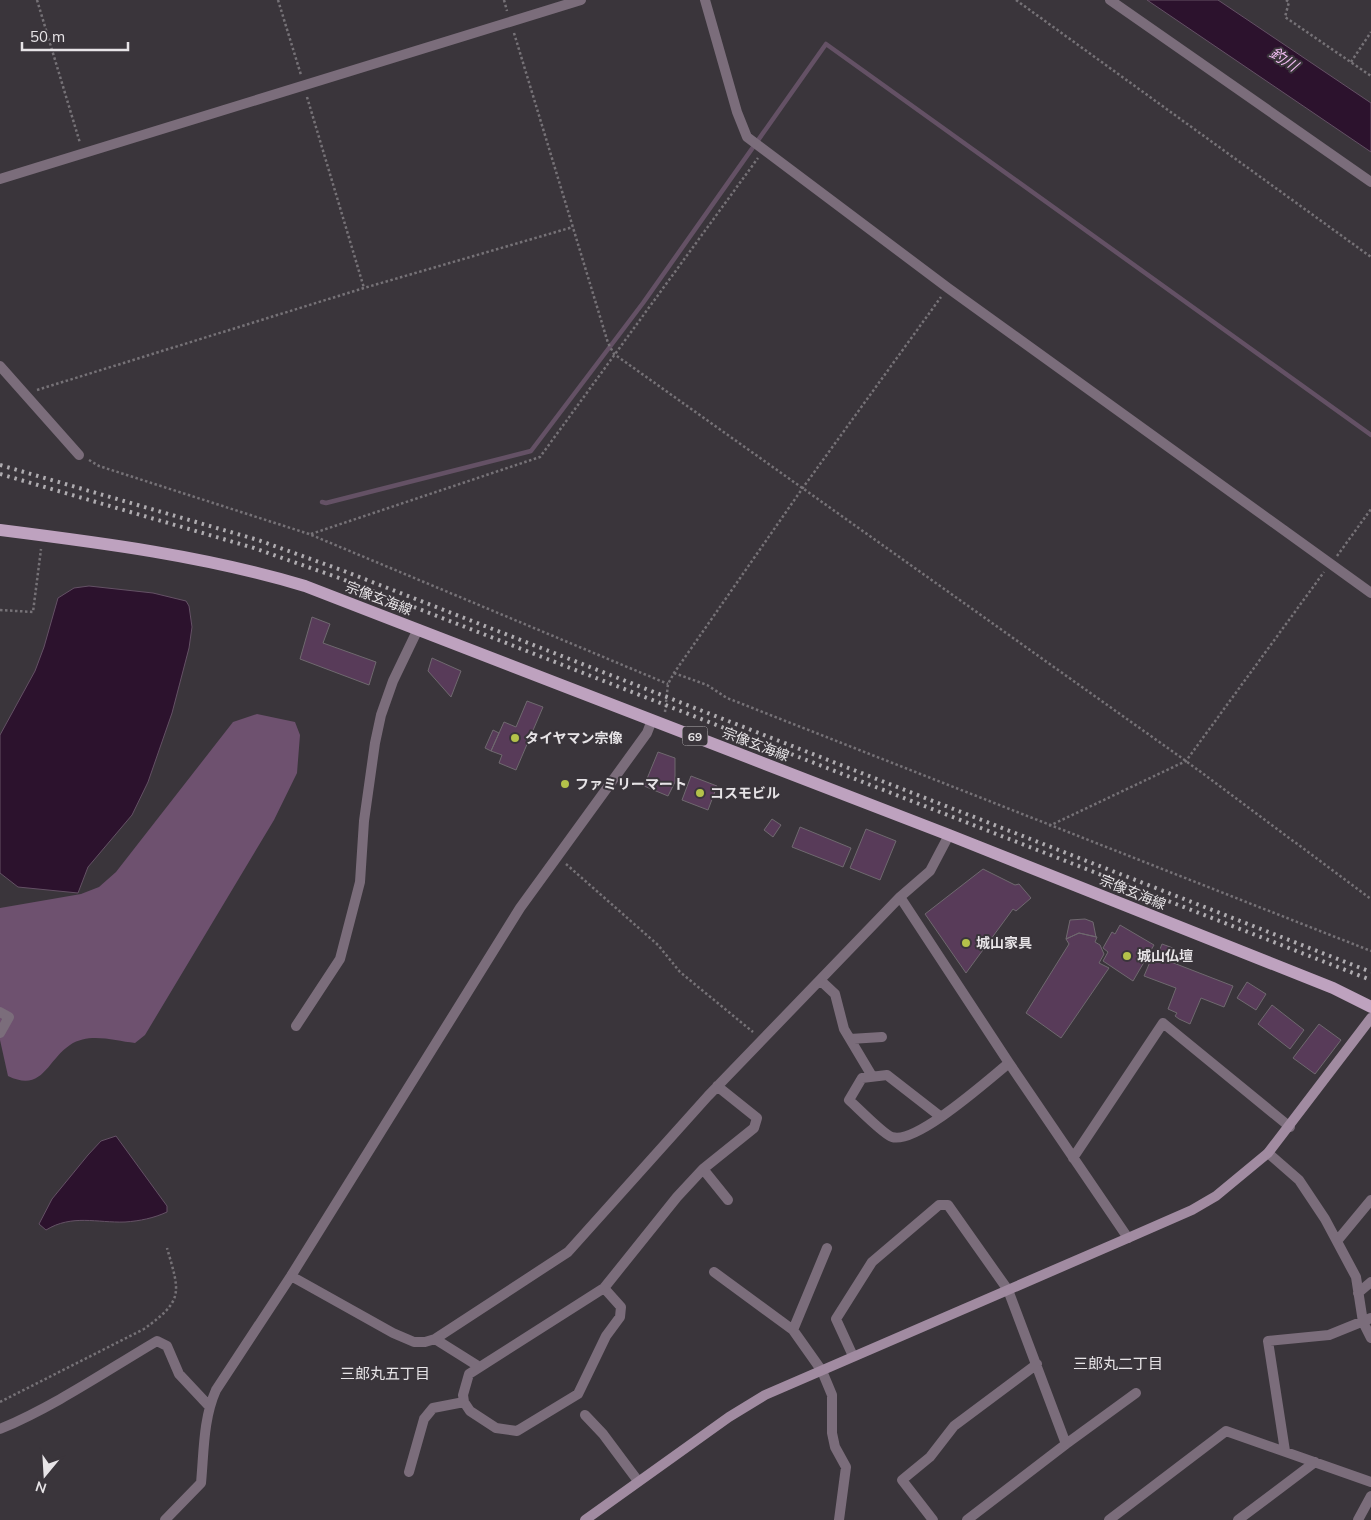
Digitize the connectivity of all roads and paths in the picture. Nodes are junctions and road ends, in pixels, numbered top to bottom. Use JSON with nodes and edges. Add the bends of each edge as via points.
{"nodes":[{"id":1,"x":38,"y":0,"type":"edge"},
{"id":2,"x":278,"y":0,"type":"edge"},
{"id":3,"x":581,"y":0,"type":"edge"},
{"id":4,"x":705,"y":0,"type":"edge"},
{"id":5,"x":1016,"y":0,"type":"edge"},
{"id":6,"x":1110,"y":0,"type":"edge"},
{"id":7,"x":1286,"y":0,"type":"edge"},
{"id":8,"x":510,"y":21,"type":"junction"},
{"id":9,"x":1371,"y":32,"type":"edge"},
{"id":10,"x":1351,"y":62,"type":"junction"},
{"id":11,"x":1371,"y":76,"type":"edge"},
{"id":12,"x":303,"y":85,"type":"junction"},
{"id":13,"x":764,"y":151,"type":"junction"},
{"id":14,"x":82,"y":152,"type":"junction"},
{"id":15,"x":0,"y":179,"type":"edge"},
{"id":16,"x":1371,"y":182,"type":"edge"},
{"id":17,"x":573,"y":227,"type":"junction"},
{"id":18,"x":1371,"y":257,"type":"edge"},
{"id":19,"x":364,"y":288,"type":"junction"},
{"id":20,"x":948,"y":288,"type":"junction"},
{"id":21,"x":614,"y":354,"type":"junction"},
{"id":22,"x":0,"y":366,"type":"edge"},
{"id":23,"x":26,"y":394,"type":"junction"},
{"id":24,"x":79,"y":455,"type":"joint"},
{"id":25,"x":802,"y":489,"type":"junction"},
{"id":26,"x":1371,"y":510,"type":"edge"},
{"id":27,"x":0,"y":530,"type":"edge"},
{"id":28,"x":309,"y":534,"type":"junction"},
{"id":29,"x":43,"y":536,"type":"junction"},
{"id":30,"x":1331,"y":564,"type":"junction"},
{"id":31,"x":1371,"y":592,"type":"edge"},
{"id":32,"x":0,"y":610,"type":"edge"},
{"id":33,"x":418,"y":629,"type":"junction"},
{"id":34,"x":674,"y":673,"type":"junction"},
{"id":35,"x":668,"y":684,"type":"junction"},
{"id":36,"x":652,"y":720,"type":"junction"},
{"id":37,"x":664,"y":724,"type":"junction"},
{"id":38,"x":1186,"y":761,"type":"junction"},
{"id":39,"x":1049,"y":826,"type":"junction"},
{"id":40,"x":949,"y":835,"type":"junction"},
{"id":41,"x":558,"y":856,"type":"junction"},
{"id":42,"x":900,"y":897,"type":"junction"},
{"id":43,"x":1371,"y":899,"type":"edge"},
{"id":44,"x":1371,"y":951,"type":"edge"},
{"id":45,"x":820,"y":980,"type":"junction"},
{"id":46,"x":1371,"y":1007,"type":"edge"},
{"id":47,"x":0,"y":1012,"type":"edge"},
{"id":48,"x":1371,"y":1018,"type":"edge"},
{"id":49,"x":296,"y":1026,"type":"dead end"},
{"id":50,"x":0,"y":1033,"type":"edge"},
{"id":51,"x":882,"y":1037,"type":"dead end"},
{"id":52,"x":850,"y":1039,"type":"junction"},
{"id":53,"x":762,"y":1040,"type":"junction"},
{"id":54,"x":1009,"y":1063,"type":"junction"},
{"id":55,"x":872,"y":1076,"type":"junction"},
{"id":56,"x":717,"y":1086,"type":"junction"},
{"id":57,"x":941,"y":1117,"type":"junction"},
{"id":58,"x":1290,"y":1127,"type":"junction"},
{"id":59,"x":1268,"y":1153,"type":"junction"},
{"id":60,"x":1073,"y":1158,"type":"junction"},
{"id":61,"x":703,"y":1169,"type":"junction"},
{"id":62,"x":728,"y":1200,"type":"dead end"},
{"id":63,"x":1371,"y":1200,"type":"edge"},
{"id":64,"x":1128,"y":1238,"type":"junction"},
{"id":65,"x":1337,"y":1241,"type":"junction"},
{"id":66,"x":167,"y":1248,"type":"dead end"},
{"id":67,"x":827,"y":1248,"type":"dead end"},
{"id":68,"x":714,"y":1272,"type":"dead end"},
{"id":69,"x":291,"y":1276,"type":"junction"},
{"id":70,"x":1371,"y":1282,"type":"edge"},
{"id":71,"x":604,"y":1288,"type":"junction"},
{"id":72,"x":1008,"y":1290,"type":"junction"},
{"id":73,"x":1358,"y":1293,"type":"junction"},
{"id":74,"x":1367,"y":1320,"type":"edge"},
{"id":75,"x":793,"y":1330,"type":"junction"},
{"id":76,"x":1371,"y":1338,"type":"edge"},
{"id":77,"x":435,"y":1339,"type":"junction"},
{"id":78,"x":853,"y":1356,"type":"junction"},
{"id":79,"x":1037,"y":1364,"type":"junction"},
{"id":80,"x":478,"y":1366,"type":"junction"},
{"id":81,"x":822,"y":1371,"type":"junction"},
{"id":82,"x":1136,"y":1392,"type":"dead end"},
{"id":83,"x":0,"y":1402,"type":"edge"},
{"id":84,"x":464,"y":1402,"type":"junction"},
{"id":85,"x":209,"y":1406,"type":"junction"},
{"id":86,"x":585,"y":1415,"type":"dead end"},
{"id":87,"x":0,"y":1429,"type":"edge"},
{"id":88,"x":1066,"y":1444,"type":"junction"},
{"id":89,"x":1285,"y":1451,"type":"junction"},
{"id":90,"x":1315,"y":1462,"type":"junction"},
{"id":91,"x":409,"y":1472,"type":"dead end"},
{"id":92,"x":638,"y":1481,"type":"junction"},
{"id":93,"x":1371,"y":1482,"type":"edge"},
{"id":94,"x":1371,"y":1496,"type":"edge"},
{"id":95,"x":165,"y":1520,"type":"edge"},
{"id":96,"x":585,"y":1520,"type":"edge"},
{"id":97,"x":840,"y":1520,"type":"edge"},
{"id":98,"x":933,"y":1520,"type":"edge"},
{"id":99,"x":968,"y":1520,"type":"edge"},
{"id":100,"x":1108,"y":1520,"type":"edge"},
{"id":101,"x":1238,"y":1520,"type":"edge"},
{"id":102,"x":1358,"y":1520,"type":"edge"}],
"edges":[{"from":1,"to":14,"type":"path"},
{"from":2,"to":12,"type":"path"},
{"from":3,"to":8,"type":"street"},
{"from":4,"to":13,"type":"street","via":[[737,112],[747,137]]},
{"from":5,"to":18,"type":"path"},
{"from":6,"to":16,"type":"street"},
{"from":7,"to":10,"type":"path","via":[[1289,2],[1285,17]]},
{"from":8,"to":12,"type":"street"},
{"from":8,"to":17,"type":"path"},
{"from":9,"to":10,"type":"path"},
{"from":10,"to":11,"type":"path"},
{"from":12,"to":14,"type":"street"},
{"from":12,"to":19,"type":"path"},
{"from":13,"to":20,"type":"street"},
{"from":13,"to":21,"type":"path"},
{"from":14,"to":15,"type":"street"},
{"from":17,"to":19,"type":"path"},
{"from":17,"to":21,"type":"path"},
{"from":19,"to":23,"type":"path"},
{"from":20,"to":25,"type":"path"},
{"from":20,"to":30,"type":"street"},
{"from":21,"to":25,"type":"path"},
{"from":21,"to":28,"type":"path","via":[[540,457]]},
{"from":22,"to":23,"type":"street"},
{"from":23,"to":24,"type":"street"},
{"from":24,"to":28,"type":"path","via":[[99,466]]},
{"from":25,"to":34,"type":"path"},
{"from":25,"to":38,"type":"path"},
{"from":26,"to":30,"type":"path"},
{"from":27,"to":29,"type":"main road","name":"宗像玄海線","number":"69"},
{"from":28,"to":35,"type":"path"},
{"from":29,"to":32,"type":"path","via":[[33,612]]},
{"from":29,"to":33,"type":"main road","name":"宗像玄海線","number":"69","via":[[194,558],[252,570],[305,586]]},
{"from":30,"to":31,"type":"street"},
{"from":30,"to":38,"type":"path"},
{"from":33,"to":36,"type":"main road","name":"宗像玄海線","number":"69"},
{"from":33,"to":49,"type":"street","via":[[381,715],[364,821],[360,882],[340,959]]},
{"from":34,"to":35,"type":"path"},
{"from":34,"to":39,"type":"path","via":[[707,685],[736,702]]},
{"from":35,"to":37,"type":"path"},
{"from":36,"to":37,"type":"main road","name":"宗像玄海線","number":"69"},
{"from":36,"to":41,"type":"street","via":[[647,733]]},
{"from":37,"to":40,"type":"main road","name":"宗像玄海線","number":"69"},
{"from":38,"to":39,"type":"path"},
{"from":38,"to":43,"type":"path"},
{"from":39,"to":44,"type":"path"},
{"from":40,"to":42,"type":"street","via":[[930,871]]},
{"from":40,"to":46,"type":"main road","name":"宗像玄海線","number":"69","via":[[1333,988]]},
{"from":41,"to":53,"type":"path","via":[[658,945],[680,972]]},
{"from":41,"to":69,"type":"street","via":[[520,908]]},
{"from":42,"to":45,"type":"street"},
{"from":42,"to":54,"type":"street"},
{"from":45,"to":52,"type":"street","via":[[835,994],[844,1029]]},
{"from":45,"to":53,"type":"street"},
{"from":47,"to":50,"type":"street","via":[[9,1017]]},
{"from":48,"to":58,"type":"street"},
{"from":51,"to":52,"type":"street"},
{"from":52,"to":55,"type":"street"},
{"from":53,"to":56,"type":"street"},
{"from":54,"to":57,"type":"street"},
{"from":54,"to":60,"type":"street"},
{"from":55,"to":57,"type":"street","via":[[887,1075]]},
{"from":55,"to":57,"type":"street","via":[[862,1078],[849,1100],[890,1137],[901,1138]]},
{"from":56,"to":61,"type":"street","via":[[757,1118],[754,1128]]},
{"from":56,"to":77,"type":"street","via":[[568,1252]]},
{"from":58,"to":59,"type":"street"},
{"from":58,"to":60,"type":"street","via":[[1163,1022]]},
{"from":59,"to":64,"type":"street","via":[[1216,1196]]},
{"from":59,"to":65,"type":"street","via":[[1299,1180]]},
{"from":60,"to":64,"type":"street"},
{"from":61,"to":62,"type":"street"},
{"from":61,"to":71,"type":"street"},
{"from":63,"to":65,"type":"street"},
{"from":64,"to":72,"type":"street"},
{"from":65,"to":73,"type":"street","via":[[1356,1278]]},
{"from":66,"to":83,"type":"path","via":[[178,1286],[173,1304],[157,1320]]},
{"from":67,"to":75,"type":"street"},
{"from":68,"to":75,"type":"street"},
{"from":69,"to":77,"type":"street","via":[[393,1333],[414,1342]]},
{"from":69,"to":85,"type":"street","via":[[216,1390]]},
{"from":70,"to":73,"type":"street"},
{"from":71,"to":80,"type":"street"},
{"from":71,"to":84,"type":"street","via":[[621,1307],[620,1317],[606,1336],[578,1394],[517,1430],[496,1428],[470,1411]]},
{"from":72,"to":78,"type":"street"},
{"from":72,"to":78,"type":"street","via":[[948,1205],[939,1205],[872,1262],[836,1319]]},
{"from":72,"to":79,"type":"street"},
{"from":73,"to":74,"type":"street"},
{"from":74,"to":76,"type":"street"},
{"from":74,"to":89,"type":"street","via":[[1329,1334],[1268,1341]]},
{"from":75,"to":81,"type":"street"},
{"from":77,"to":80,"type":"street"},
{"from":78,"to":81,"type":"street"},
{"from":79,"to":88,"type":"street"},
{"from":79,"to":98,"type":"street","via":[[954,1426],[930,1457],[902,1480]]},
{"from":80,"to":84,"type":"street","via":[[469,1374],[464,1386]]},
{"from":81,"to":92,"type":"street","via":[[765,1395],[736,1412]]},
{"from":81,"to":97,"type":"street","via":[[832,1395],[831,1422],[835,1447],[846,1467]]},
{"from":82,"to":88,"type":"street"},
{"from":84,"to":91,"type":"street","via":[[433,1408],[424,1419]]},
{"from":85,"to":87,"type":"street","via":[[179,1374],[167,1346],[157,1341],[72,1392]]},
{"from":85,"to":95,"type":"street","via":[[202,1483]]},
{"from":86,"to":92,"type":"street"},
{"from":88,"to":99,"type":"street"},
{"from":89,"to":90,"type":"street"},
{"from":89,"to":100,"type":"street","via":[[1226,1431]]},
{"from":90,"to":93,"type":"street"},
{"from":90,"to":101,"type":"street"},
{"from":92,"to":96,"type":"street"},
{"from":94,"to":102,"type":"street"}]}
